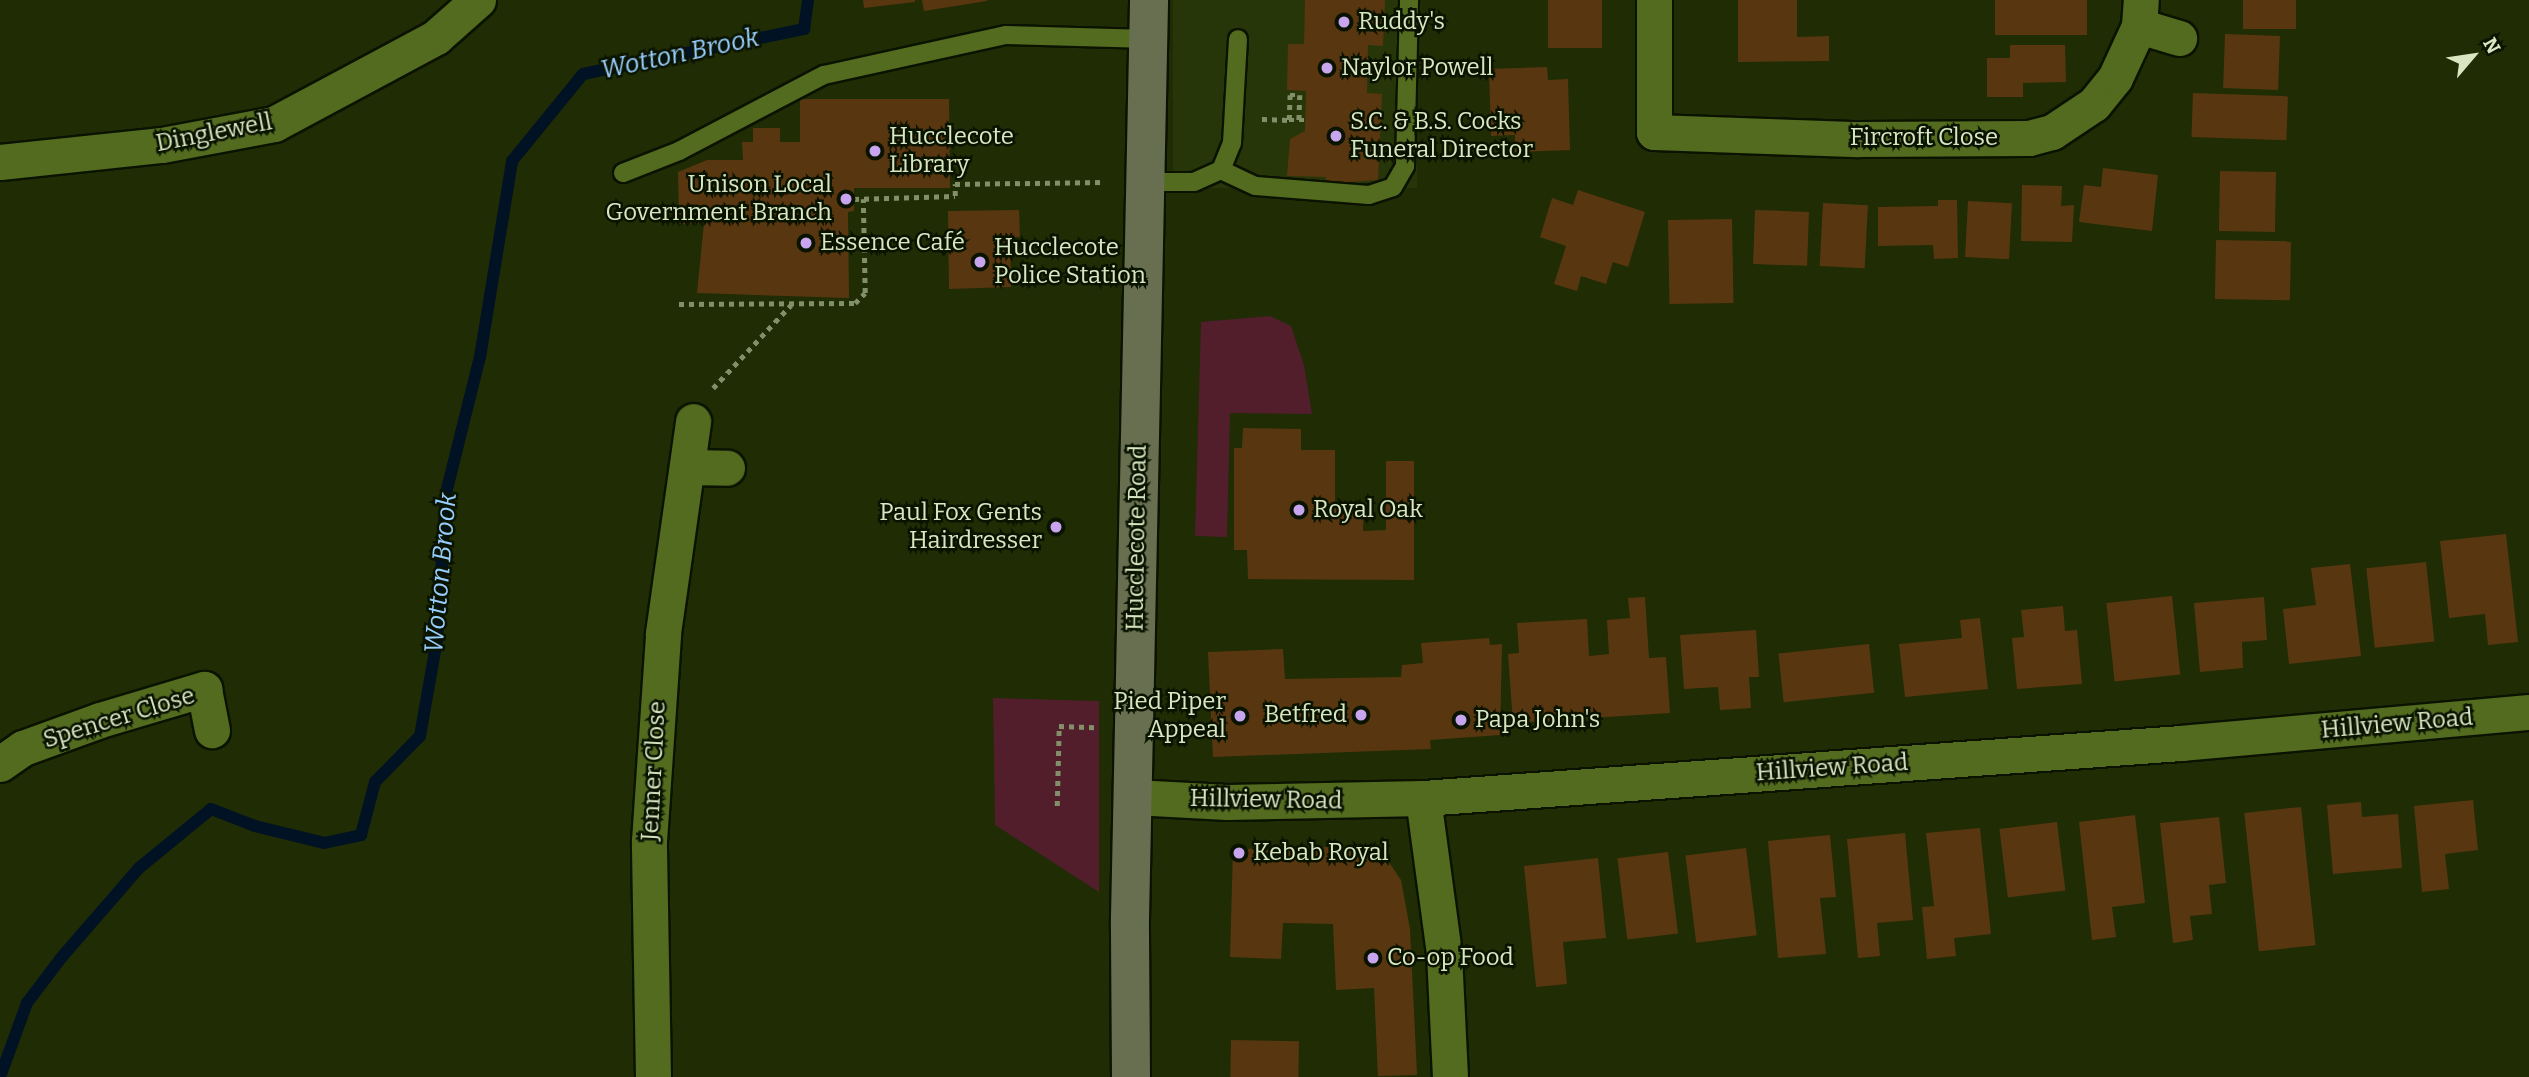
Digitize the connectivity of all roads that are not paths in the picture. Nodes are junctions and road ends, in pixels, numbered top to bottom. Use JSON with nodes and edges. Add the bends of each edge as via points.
{"nodes":[{"id":1,"x":478,"y":0,"type":"edge"},
{"id":2,"x":1149,"y":0,"type":"edge"},
{"id":3,"x":1409,"y":0,"type":"edge"},
{"id":4,"x":1654,"y":0,"type":"edge"},
{"id":5,"x":2140,"y":13,"type":"edge"},
{"id":6,"x":2179,"y":38,"type":"dead end"},
{"id":7,"x":1149,"y":39,"type":"junction"},
{"id":8,"x":1238,"y":39,"type":"dead end"},
{"id":9,"x":0,"y":162,"type":"edge"},
{"id":10,"x":1221,"y":170,"type":"junction"},
{"id":11,"x":623,"y":173,"type":"dead end"},
{"id":12,"x":1146,"y":182,"type":"junction"},
{"id":13,"x":693,"y":421,"type":"road end"},
{"id":14,"x":688,"y":467,"type":"junction"},
{"id":15,"x":727,"y":468,"type":"dead end"},
{"id":16,"x":2529,"y":712,"type":"edge"},
{"id":17,"x":212,"y":730,"type":"dead end"},
{"id":18,"x":0,"y":764,"type":"edge"},
{"id":19,"x":1133,"y":797,"type":"junction"},
{"id":20,"x":1423,"y":798,"type":"junction"},
{"id":21,"x":653,"y":1077,"type":"edge"},
{"id":22,"x":1132,"y":1077,"type":"edge"},
{"id":23,"x":1450,"y":1077,"type":"edge"}],
"edges":[{"from":1,"to":9,"type":"street","name":"Dinglewell","via":[[436,37],[274,124],[162,145]]},
{"from":2,"to":7,"type":"street","name":"Hucclecote Road"},
{"from":3,"to":10,"type":"lane","via":[[1405,166],[1393,187],[1369,195],[1256,186]]},
{"from":4,"to":5,"type":"street","name":"Fircroft Close","via":[[1654,132],[1858,139],[2029,138],[2052,132],[2094,104],[2115,78]]},
{"from":5,"to":6,"type":"street","name":"Fircroft Close"},
{"from":7,"to":11,"type":"lane","via":[[1006,35],[824,75],[679,151]]},
{"from":7,"to":12,"type":"street","name":"Hucclecote Road"},
{"from":8,"to":10,"type":"lane","via":[[1233,143]]},
{"from":10,"to":12,"type":"lane","via":[[1194,183]]},
{"from":12,"to":19,"type":"street","name":"Hucclecote Road"},
{"from":13,"to":14,"type":"street","name":"Jenner Close"},
{"from":14,"to":15,"type":"street"},
{"from":14,"to":21,"type":"street","name":"Jenner Close","via":[[663,633],[649,841]]},
{"from":16,"to":20,"type":"street","name":"Hillview Road","via":[[2181,743]]},
{"from":17,"to":18,"type":"street","name":"Spencer Close","via":[[204,689],[23,748]]},
{"from":19,"to":20,"type":"street","name":"Hillview Road","via":[[1227,802]]},
{"from":19,"to":22,"type":"street","name":"Hucclecote Road"},
{"from":20,"to":23,"type":"street","via":[[1444,954]]}]}
